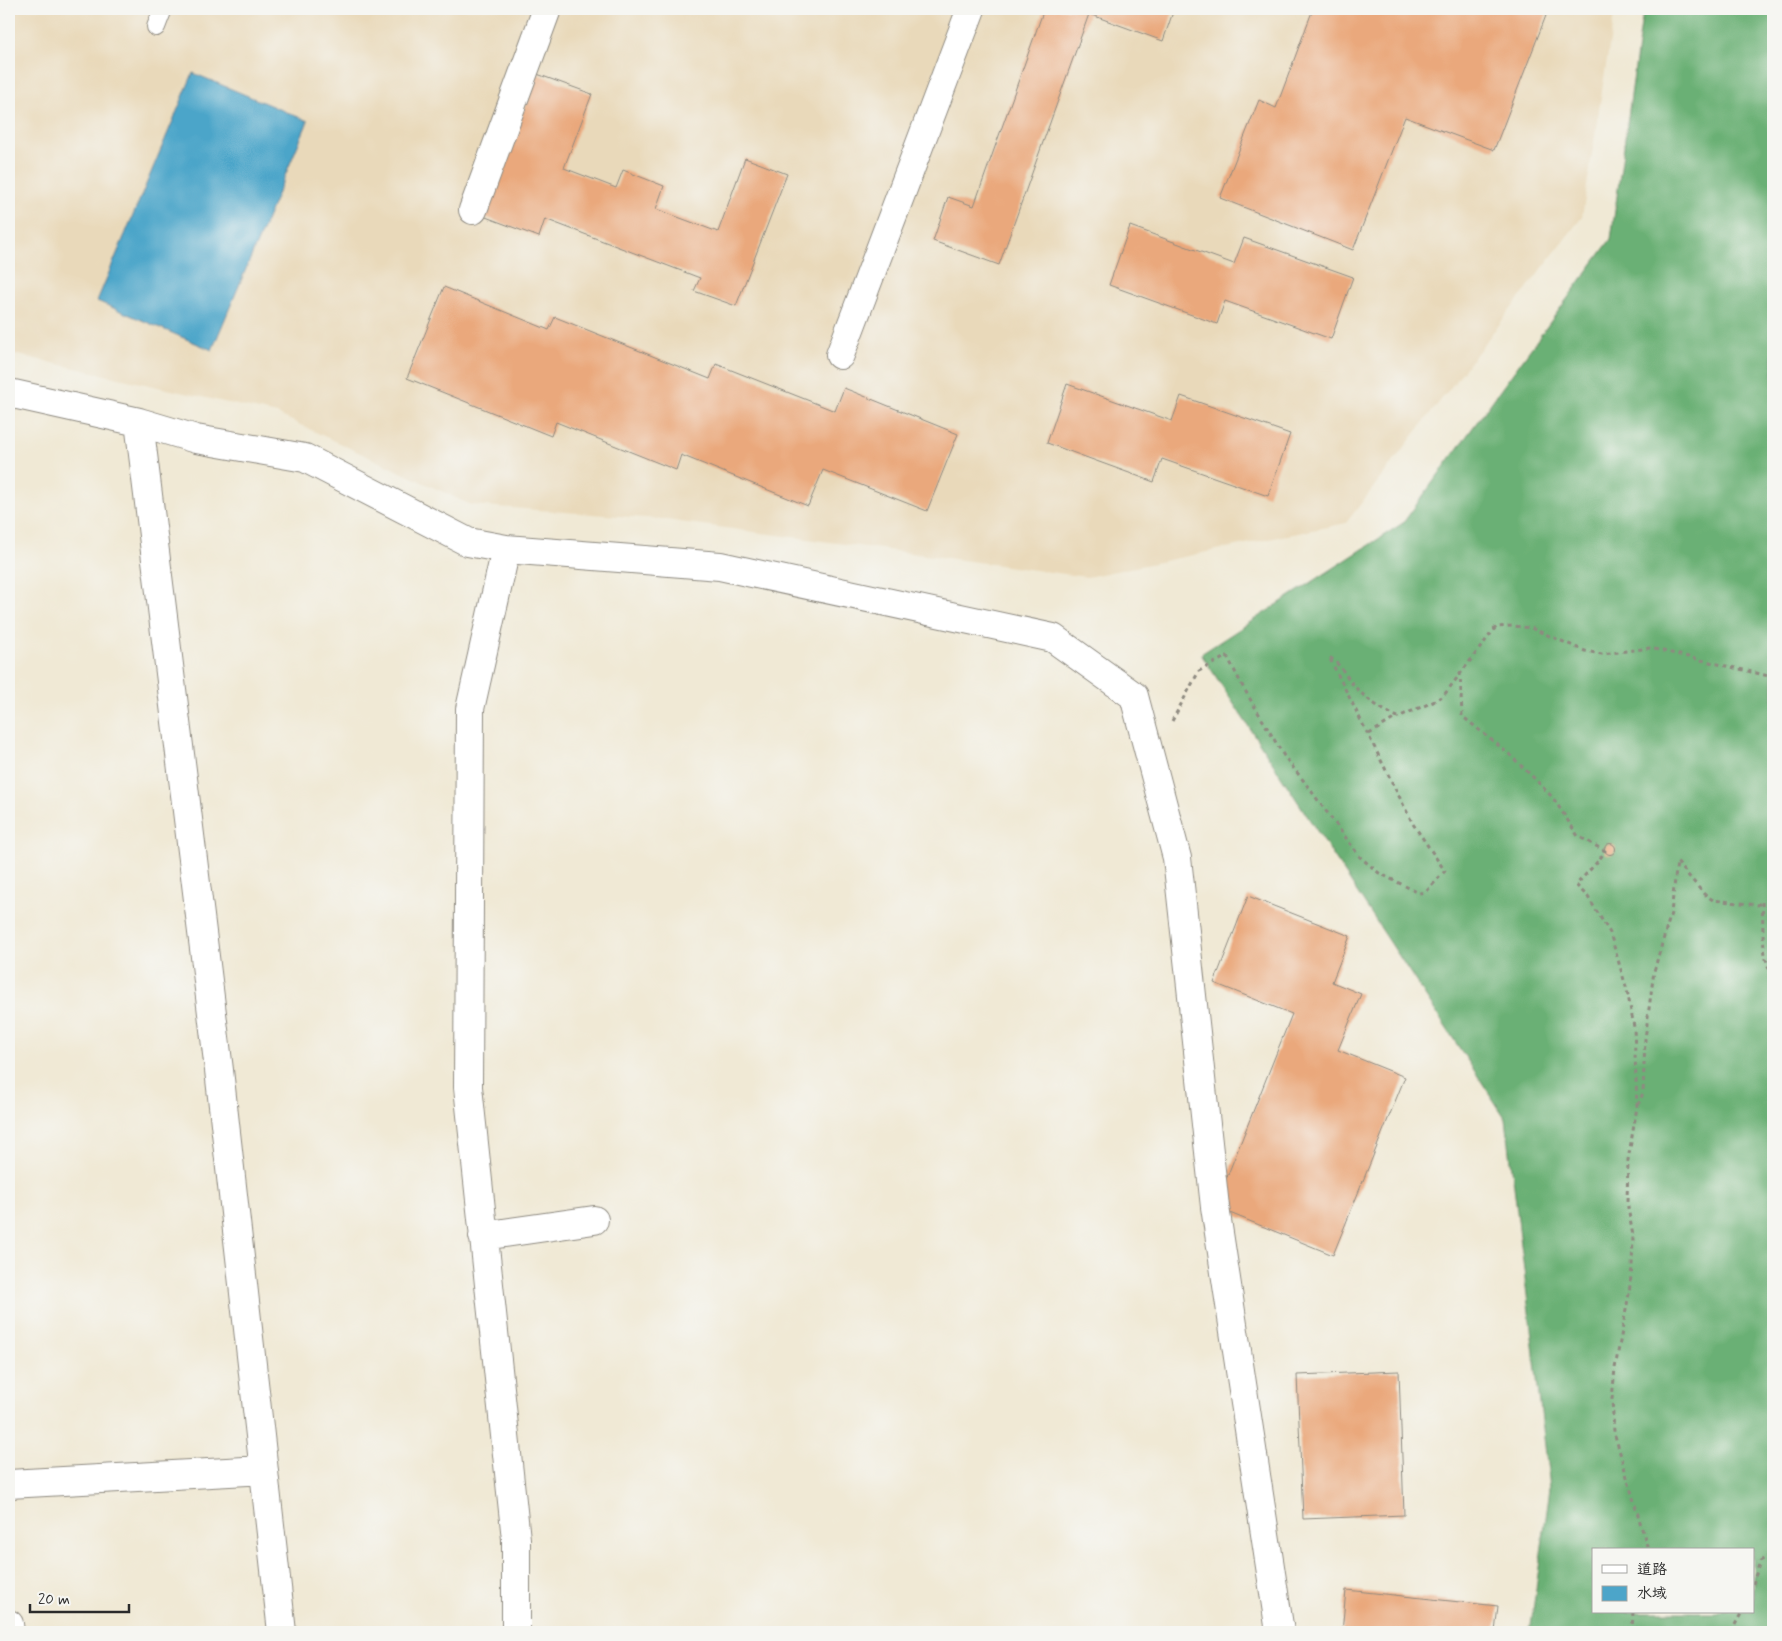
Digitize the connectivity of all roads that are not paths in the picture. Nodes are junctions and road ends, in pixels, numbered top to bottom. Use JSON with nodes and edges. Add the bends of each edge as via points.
{"nodes":[{"id":1,"x":163,"y":9,"type":"edge"},
{"id":2,"x":547,"y":9,"type":"edge"},
{"id":3,"x":971,"y":9,"type":"edge"},
{"id":4,"x":156,"y":27,"type":"dead end"},
{"id":5,"x":473,"y":210,"type":"dead end"},
{"id":6,"x":840,"y":355,"type":"dead end"},
{"id":7,"x":9,"y":393,"type":"edge"},
{"id":8,"x":140,"y":422,"type":"junction"},
{"id":9,"x":506,"y":549,"type":"junction"},
{"id":10,"x":594,"y":1220,"type":"dead end"},
{"id":11,"x":484,"y":1236,"type":"junction"},
{"id":12,"x":264,"y":1470,"type":"junction"},
{"id":13,"x":9,"y":1484,"type":"edge"},
{"id":14,"x":9,"y":1624,"type":"edge"},
{"id":15,"x":10,"y":1632,"type":"edge"},
{"id":16,"x":282,"y":1632,"type":"edge"},
{"id":17,"x":516,"y":1632,"type":"edge"},
{"id":18,"x":1280,"y":1632,"type":"edge"}],
"edges":[{"from":1,"to":4,"type":"lane"},
{"from":2,"to":5,"type":"street"},
{"from":3,"to":6,"type":"street"},
{"from":7,"to":8,"type":"street"},
{"from":8,"to":9,"type":"street","via":[[196,439],[305,458],[468,542]]},
{"from":8,"to":12,"type":"street"},
{"from":9,"to":11,"type":"street","via":[[470,709],[468,1087]]},
{"from":9,"to":18,"type":"street","via":[[720,566],[1053,638],[1134,696],[1177,858],[1215,1208]]},
{"from":10,"to":11,"type":"street"},
{"from":11,"to":17,"type":"street","via":[[516,1540]]},
{"from":12,"to":13,"type":"street"},
{"from":12,"to":16,"type":"street"},
{"from":14,"to":15,"type":"street"}]}
